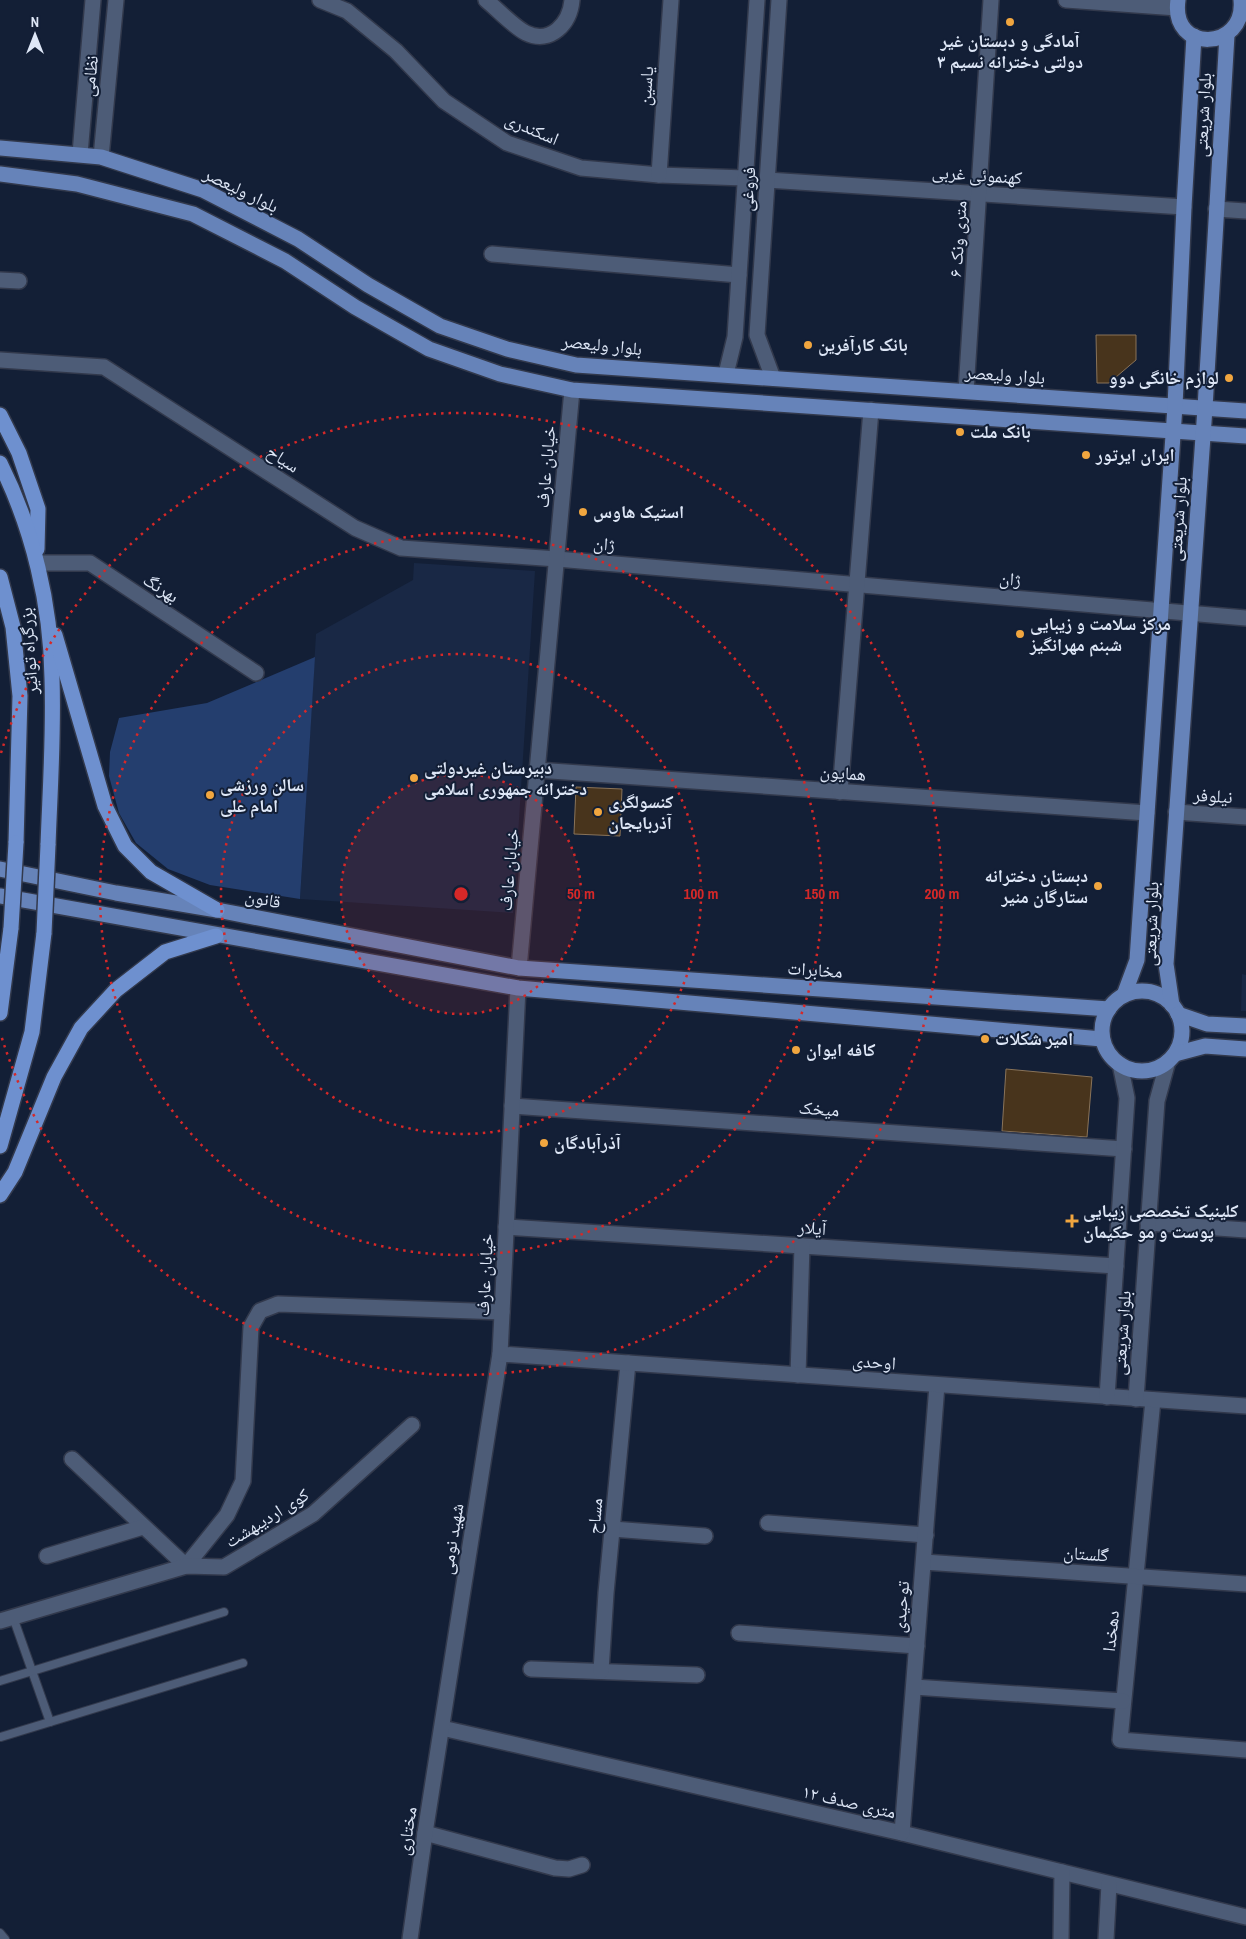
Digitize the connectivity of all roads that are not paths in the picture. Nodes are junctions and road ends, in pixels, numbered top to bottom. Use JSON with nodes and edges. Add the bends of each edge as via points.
{"nodes":[{"id":1,"x":93,"y":0,"type":"edge"},
{"id":2,"x":116,"y":0,"type":"edge"},
{"id":3,"x":320,"y":0,"type":"edge"},
{"id":4,"x":486,"y":0,"type":"edge"},
{"id":5,"x":572,"y":0,"type":"edge"},
{"id":6,"x":671,"y":0,"type":"edge"},
{"id":7,"x":757,"y":0,"type":"edge"},
{"id":8,"x":779,"y":0,"type":"edge"},
{"id":9,"x":991,"y":0,"type":"edge"},
{"id":10,"x":1066,"y":0,"type":"edge"},
{"id":11,"x":1177,"y":4,"type":"edge"},
{"id":12,"x":1243,"y":10,"type":"edge"},
{"id":13,"x":1227,"y":35,"type":"junction"},
{"id":14,"x":1194,"y":36,"type":"junction"},
{"id":15,"x":0,"y":148,"type":"edge"},
{"id":16,"x":80,"y":154,"type":"junction"},
{"id":17,"x":101,"y":156,"type":"junction"},
{"id":18,"x":0,"y":174,"type":"edge"},
{"id":19,"x":659,"y":175,"type":"junction"},
{"id":20,"x":745,"y":178,"type":"junction"},
{"id":21,"x":767,"y":180,"type":"junction"},
{"id":22,"x":980,"y":194,"type":"junction"},
{"id":23,"x":1184,"y":207,"type":"junction"},
{"id":24,"x":1216,"y":209,"type":"junction"},
{"id":25,"x":1246,"y":211,"type":"edge"},
{"id":26,"x":249,"y":214,"type":"junction"},
{"id":27,"x":239,"y":237,"type":"junction"},
{"id":28,"x":492,"y":254,"type":"dead end"},
{"id":29,"x":739,"y":274,"type":"junction"},
{"id":30,"x":0,"y":280,"type":"edge"},
{"id":31,"x":19,"y":281,"type":"dead end"},
{"id":32,"x":0,"y":360,"type":"edge"},
{"id":33,"x":726,"y":374,"type":"junction"},
{"id":34,"x":773,"y":378,"type":"junction"},
{"id":35,"x":921,"y":388,"type":"junction"},
{"id":36,"x":572,"y":390,"type":"junction"},
{"id":37,"x":966,"y":391,"type":"junction"},
{"id":38,"x":1175,"y":406,"type":"junction"},
{"id":39,"x":1204,"y":408,"type":"junction"},
{"id":40,"x":871,"y":410,"type":"junction"},
{"id":41,"x":1246,"y":411,"type":"edge"},
{"id":42,"x":920,"y":413,"type":"junction"},
{"id":43,"x":0,"y":415,"type":"edge"},
{"id":44,"x":1173,"y":431,"type":"junction"},
{"id":45,"x":1203,"y":433,"type":"junction"},
{"id":46,"x":1246,"y":436,"type":"edge"},
{"id":47,"x":3,"y":469,"type":"edge"},
{"id":48,"x":557,"y":559,"type":"junction"},
{"id":49,"x":37,"y":563,"type":"junction"},
{"id":50,"x":0,"y":577,"type":"edge"},
{"id":51,"x":857,"y":584,"type":"junction"},
{"id":52,"x":6,"y":601,"type":"junction"},
{"id":53,"x":45,"y":602,"type":"junction"},
{"id":54,"x":1161,"y":610,"type":"junction"},
{"id":55,"x":1190,"y":613,"type":"junction"},
{"id":56,"x":1246,"y":618,"type":"edge"},
{"id":57,"x":0,"y":624,"type":"edge"},
{"id":58,"x":256,"y":673,"type":"dead end"},
{"id":59,"x":537,"y":770,"type":"junction"},
{"id":60,"x":840,"y":792,"type":"junction"},
{"id":61,"x":1176,"y":812,"type":"junction"},
{"id":62,"x":1147,"y":813,"type":"junction"},
{"id":63,"x":1246,"y":817,"type":"edge"},
{"id":64,"x":0,"y":869,"type":"edge"},
{"id":65,"x":0,"y":896,"type":"edge"},
{"id":66,"x":217,"y":910,"type":"junction"},
{"id":67,"x":216,"y":936,"type":"junction"},
{"id":68,"x":519,"y":968,"type":"junction"},
{"id":69,"x":518,"y":988,"type":"junction"},
{"id":70,"x":1124,"y":995,"type":"junction"},
{"id":71,"x":1109,"y":1009,"type":"junction"},
{"id":72,"x":1175,"y":1010,"type":"junction"},
{"id":73,"x":0,"y":1013,"type":"edge"},
{"id":74,"x":1246,"y":1026,"type":"edge"},
{"id":75,"x":1102,"y":1039,"type":"junction"},
{"id":76,"x":1246,"y":1049,"type":"edge"},
{"id":77,"x":1172,"y":1058,"type":"junction"},
{"id":78,"x":1120,"y":1064,"type":"junction"},
{"id":79,"x":512,"y":1106,"type":"junction"},
{"id":80,"x":0,"y":1146,"type":"edge"},
{"id":81,"x":1124,"y":1149,"type":"junction"},
{"id":82,"x":0,"y":1195,"type":"edge"},
{"id":83,"x":1148,"y":1223,"type":"junction"},
{"id":84,"x":506,"y":1227,"type":"junction"},
{"id":85,"x":1246,"y":1230,"type":"edge"},
{"id":86,"x":802,"y":1246,"type":"junction"},
{"id":87,"x":1116,"y":1266,"type":"junction"},
{"id":88,"x":502,"y":1312,"type":"junction"},
{"id":89,"x":500,"y":1354,"type":"junction"},
{"id":90,"x":628,"y":1363,"type":"junction"},
{"id":91,"x":798,"y":1375,"type":"junction"},
{"id":92,"x":937,"y":1385,"type":"junction"},
{"id":93,"x":1107,"y":1397,"type":"junction"},
{"id":94,"x":1136,"y":1399,"type":"junction"},
{"id":95,"x":1153,"y":1400,"type":"junction"},
{"id":96,"x":1246,"y":1406,"type":"edge"},
{"id":97,"x":412,"y":1425,"type":"dead end"},
{"id":98,"x":72,"y":1458,"type":"dead end"},
{"id":99,"x":768,"y":1523,"type":"dead end"},
{"id":100,"x":143,"y":1527,"type":"junction"},
{"id":101,"x":612,"y":1529,"type":"junction"},
{"id":102,"x":926,"y":1535,"type":"junction"},
{"id":103,"x":705,"y":1536,"type":"dead end"},
{"id":104,"x":47,"y":1556,"type":"dead end"},
{"id":105,"x":924,"y":1562,"type":"junction"},
{"id":106,"x":186,"y":1566,"type":"junction"},
{"id":107,"x":1136,"y":1576,"type":"junction"},
{"id":108,"x":1246,"y":1584,"type":"edge"},
{"id":109,"x":224,"y":1612,"type":"dead end"},
{"id":110,"x":6,"y":1619,"type":"edge"},
{"id":111,"x":739,"y":1633,"type":"dead end"},
{"id":112,"x":917,"y":1646,"type":"junction"},
{"id":113,"x":243,"y":1663,"type":"dead end"},
{"id":114,"x":531,"y":1669,"type":"dead end"},
{"id":115,"x":32,"y":1671,"type":"junction"},
{"id":116,"x":601,"y":1672,"type":"junction"},
{"id":117,"x":697,"y":1676,"type":"dead end"},
{"id":118,"x":0,"y":1681,"type":"edge"},
{"id":119,"x":914,"y":1687,"type":"junction"},
{"id":120,"x":1123,"y":1701,"type":"junction"},
{"id":121,"x":50,"y":1722,"type":"junction"},
{"id":122,"x":442,"y":1728,"type":"junction"},
{"id":123,"x":1,"y":1737,"type":"edge"},
{"id":124,"x":1246,"y":1750,"type":"edge"},
{"id":125,"x":425,"y":1833,"type":"junction"},
{"id":126,"x":902,"y":1833,"type":"junction"},
{"id":127,"x":582,"y":1865,"type":"dead end"},
{"id":128,"x":1062,"y":1872,"type":"junction"},
{"id":129,"x":1109,"y":1884,"type":"junction"},
{"id":130,"x":1246,"y":1906,"type":"edge"},
{"id":131,"x":1225,"y":1912,"type":"junction"},
{"id":132,"x":1246,"y":1917,"type":"edge"},
{"id":133,"x":0,"y":1933,"type":"edge"},
{"id":134,"x":5,"y":1939,"type":"edge"},
{"id":135,"x":410,"y":1939,"type":"edge"},
{"id":136,"x":1060,"y":1939,"type":"edge"},
{"id":137,"x":1106,"y":1939,"type":"edge"}],
"edges":[{"from":1,"to":16,"type":"street","name":"نظامی"},
{"from":2,"to":17,"type":"street","name":"نظامی"},
{"from":3,"to":19,"type":"street","name":"اسکندری","via":[[348,11],[396,51],[444,101],[507,143],[581,168]]},
{"from":4,"to":5,"type":"street","via":[[526,33],[541,36],[556,32],[566,22]]},
{"from":6,"to":19,"type":"street","name":"یاسین"},
{"from":7,"to":20,"type":"street","name":"فروغى"},
{"from":8,"to":21,"type":"street","name":"فروغى"},
{"from":9,"to":22,"type":"street","name":"۶ متری ونک"},
{"from":10,"to":11,"type":"street"},
{"from":11,"to":14,"type":"main road","via":[[1181,24]]},
{"from":12,"to":13,"type":"main road","via":[[1234,30]]},
{"from":13,"to":14,"type":"main road","via":[[1210,40]]},
{"from":13,"to":24,"type":"main road","name":"بلوار شریعتى"},
{"from":14,"to":23,"type":"main road","name":"بلوار شریعتى"},
{"from":15,"to":16,"type":"main road","name":"بلوار ولیعصر"},
{"from":16,"to":17,"type":"main road","name":"بلوار ولیعصر"},
{"from":17,"to":26,"type":"main road","name":"بلوار ولیعصر","via":[[203,190]]},
{"from":18,"to":27,"type":"main road","via":[[77,184],[194,214]]},
{"from":19,"to":20,"type":"street","name":"اسکندری"},
{"from":20,"to":29,"type":"street","name":"فروغى"},
{"from":21,"to":22,"type":"street","name":"کهنموئی غربی"},
{"from":21,"to":34,"type":"street","name":"فروغى","via":[[757,335]]},
{"from":22,"to":23,"type":"street","name":"کهنموئی غربی"},
{"from":22,"to":37,"type":"street","name":"۶ متری ونک"},
{"from":23,"to":38,"type":"main road","name":"بلوار شریعتى"},
{"from":24,"to":25,"type":"street"},
{"from":24,"to":39,"type":"main road","name":"بلوار شریعتى"},
{"from":26,"to":27,"type":"main road"},
{"from":26,"to":33,"type":"main road","name":"بلوار ولیعصر","via":[[298,239],[368,285],[440,326],[507,349],[576,365]]},
{"from":27,"to":36,"type":"main road","via":[[285,261],[429,349],[500,374]]},
{"from":28,"to":29,"type":"street"},
{"from":29,"to":33,"type":"street","name":"فروغى","via":[[735,337]]},
{"from":30,"to":31,"type":"street"},
{"from":32,"to":48,"type":"street","name":"سیاح","via":[[104,367],[355,528],[402,548]]},
{"from":33,"to":34,"type":"main road","name":"بلوار ولیعصر"},
{"from":34,"to":35,"type":"main road","name":"بلوار ولیعصر"},
{"from":35,"to":37,"type":"main road","name":"بلوار ولیعصر"},
{"from":35,"to":42,"type":"main road"},
{"from":36,"to":40,"type":"main road"},
{"from":36,"to":48,"type":"street","name":"خیابان عارف"},
{"from":37,"to":38,"type":"main road","name":"بلوار ولیعصر"},
{"from":38,"to":39,"type":"main road","name":"بلوار ولیعصر"},
{"from":38,"to":44,"type":"main road","name":"بلوار شریعتى"},
{"from":39,"to":41,"type":"main road","name":"بلوار ولیعصر"},
{"from":39,"to":45,"type":"main road","name":"بلوار شریعتى"},
{"from":40,"to":42,"type":"main road"},
{"from":40,"to":51,"type":"street"},
{"from":42,"to":44,"type":"main road"},
{"from":43,"to":49,"type":"highway","via":[[19,453],[38,508]]},
{"from":44,"to":45,"type":"main road"},
{"from":44,"to":54,"type":"main road","name":"بلوار شریعتى"},
{"from":45,"to":46,"type":"main road"},
{"from":45,"to":55,"type":"main road","name":"بلوار شریعتى"},
{"from":47,"to":49,"type":"highway","name":"بزرگراه توانیر"},
{"from":48,"to":51,"type":"street","name":"ژان"},
{"from":48,"to":59,"type":"street","name":"خیابان عارف"},
{"from":49,"to":53,"type":"highway","name":"بزرگراه توانیر"},
{"from":49,"to":58,"type":"street","name":"بهرنگ","via":[[90,563]]},
{"from":50,"to":52,"type":"highway","name":"بزرگراه توانیر"},
{"from":51,"to":54,"type":"street","name":"ژان"},
{"from":51,"to":60,"type":"street"},
{"from":52,"to":57,"type":"highway"},
{"from":52,"to":73,"type":"highway","name":"بزرگراه توانیر","bridge":true,"via":[[13,627],[20,696],[11,928]]},
{"from":53,"to":66,"type":"highway","via":[[106,806],[125,846],[151,872]]},
{"from":53,"to":80,"type":"highway","name":"بزرگراه توانیر","bridge":true,"via":[[52,678],[44,933],[32,1032]]},
{"from":54,"to":55,"type":"street","name":"ژان"},
{"from":54,"to":62,"type":"main road","name":"بلوار شریعتى"},
{"from":55,"to":56,"type":"street","name":"ژان"},
{"from":55,"to":61,"type":"main road","name":"بلوار شریعتى"},
{"from":59,"to":60,"type":"street","name":"همایون"},
{"from":59,"to":68,"type":"street","name":"خیابان عارف"},
{"from":60,"to":62,"type":"street","name":"همایون"},
{"from":61,"to":63,"type":"street","name":"نیلوفر"},
{"from":61,"to":72,"type":"main road","name":"بلوار شریعتى","via":[[1166,964]]},
{"from":62,"to":70,"type":"main road","name":"بلوار شریعتى","via":[[1137,960]]},
{"from":64,"to":66,"type":"main road","name":"قانون"},
{"from":65,"to":67,"type":"main road"},
{"from":66,"to":68,"type":"main road","name":"قانون"},
{"from":67,"to":69,"type":"main road"},
{"from":67,"to":82,"type":"highway","via":[[165,952],[116,990],[81,1028],[54,1078],[14,1172]]},
{"from":68,"to":69,"type":"main road","name":"خیابان عارف"},
{"from":68,"to":71,"type":"main road","name":"مخابرات"},
{"from":69,"to":75,"type":"main road"},
{"from":69,"to":79,"type":"street","name":"خیابان عارف"},
{"from":70,"to":71,"type":"main road"},
{"from":70,"to":72,"type":"main road","via":[[1145,992],[1164,998]]},
{"from":71,"to":75,"type":"main road","via":[[1103,1023]]},
{"from":72,"to":74,"type":"main road","via":[[1207,1024]]},
{"from":72,"to":77,"type":"main road","via":[[1182,1034]]},
{"from":75,"to":78,"type":"main road","via":[[1106,1049]]},
{"from":76,"to":77,"type":"main road","via":[[1205,1046]]},
{"from":77,"to":78,"type":"main road","via":[[1159,1067],[1139,1071]]},
{"from":77,"to":83,"type":"street","name":"بلوار شریعتى","via":[[1157,1101]]},
{"from":78,"to":81,"type":"street","name":"بلوار شریعتى","via":[[1127,1098]]},
{"from":79,"to":81,"type":"street","name":"میخک"},
{"from":79,"to":84,"type":"street","name":"خیابان عارف"},
{"from":81,"to":87,"type":"street","name":"بلوار شریعتى"},
{"from":83,"to":85,"type":"street"},
{"from":83,"to":94,"type":"street","name":"بلوار شریعتى"},
{"from":84,"to":86,"type":"street","name":"آیلار"},
{"from":84,"to":88,"type":"street","name":"خیابان عارف"},
{"from":86,"to":87,"type":"street","name":"آیلار"},
{"from":86,"to":91,"type":"street"},
{"from":87,"to":93,"type":"street","name":"بلوار شریعتى"},
{"from":88,"to":89,"type":"street","name":"خیابان عارف"},
{"from":88,"to":106,"type":"street","via":[[278,1304],[260,1311],[251,1327],[244,1481],[227,1515]]},
{"from":89,"to":90,"type":"street","name":"اوحدی"},
{"from":89,"to":122,"type":"street","name":"شهید نومی"},
{"from":90,"to":91,"type":"street","name":"اوحدی"},
{"from":90,"to":101,"type":"street","name":"مساح"},
{"from":91,"to":92,"type":"street","name":"اوحدی"},
{"from":92,"to":93,"type":"street","name":"اوحدی"},
{"from":92,"to":102,"type":"street","name":"توحیدی"},
{"from":93,"to":94,"type":"street","name":"اوحدی"},
{"from":94,"to":95,"type":"street","name":"اوحدی"},
{"from":95,"to":96,"type":"street","name":"اوحدی"},
{"from":95,"to":107,"type":"street","name":"دهخدا"},
{"from":97,"to":106,"type":"street","name":"کوی اردیبهشت","via":[[313,1514],[224,1567]]},
{"from":98,"to":100,"type":"street"},
{"from":99,"to":102,"type":"street"},
{"from":100,"to":104,"type":"street"},
{"from":100,"to":106,"type":"street"},
{"from":101,"to":103,"type":"street"},
{"from":101,"to":116,"type":"street","name":"مساح"},
{"from":102,"to":105,"type":"street","name":"توحیدی"},
{"from":105,"to":107,"type":"street","name":"گلستان"},
{"from":105,"to":112,"type":"street","name":"توحیدی"},
{"from":106,"to":110,"type":"street","name":"کوی اردیبهشت"},
{"from":107,"to":108,"type":"street","name":"گلستان"},
{"from":107,"to":120,"type":"street","name":"دهخدا"},
{"from":109,"to":115,"type":"lane"},
{"from":110,"to":115,"type":"lane"},
{"from":111,"to":112,"type":"street"},
{"from":112,"to":119,"type":"street","name":"توحیدی"},
{"from":113,"to":121,"type":"lane"},
{"from":114,"to":116,"type":"street"},
{"from":115,"to":118,"type":"lane"},
{"from":115,"to":121,"type":"lane"},
{"from":116,"to":117,"type":"street"},
{"from":119,"to":120,"type":"street"},
{"from":119,"to":126,"type":"street","name":"توحیدی"},
{"from":120,"to":124,"type":"street","name":"دهخدا","via":[[1120,1740]]},
{"from":121,"to":123,"type":"lane"},
{"from":122,"to":125,"type":"street","name":"مختاری"},
{"from":122,"to":126,"type":"street","name":"۱۲ متری صدف"},
{"from":125,"to":127,"type":"street","via":[[555,1868],[569,1869]]},
{"from":125,"to":135,"type":"street","name":"مختاری"},
{"from":126,"to":128,"type":"street","name":"۱۲ متری صدف"},
{"from":128,"to":129,"type":"street","name":"۱۲ متری صدف"},
{"from":128,"to":136,"type":"street"},
{"from":129,"to":131,"type":"street","name":"۱۲ متری صدف"},
{"from":129,"to":137,"type":"street"},
{"from":130,"to":131,"type":"street"},
{"from":131,"to":132,"type":"street","name":"۱۲ متری صدف"},
{"from":133,"to":134,"type":"lane"}]}
